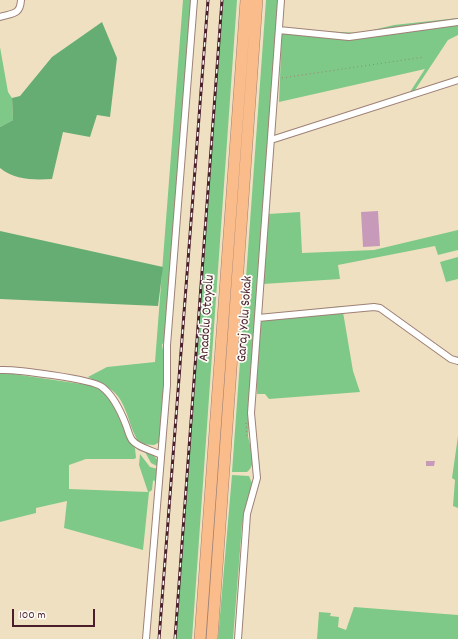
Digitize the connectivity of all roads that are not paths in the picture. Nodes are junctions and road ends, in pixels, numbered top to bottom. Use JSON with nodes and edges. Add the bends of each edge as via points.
{"nodes":[{"id":1,"x":21,"y":0,"type":"edge"},
{"id":2,"x":194,"y":0,"type":"edge"},
{"id":3,"x":246,"y":0,"type":"edge"},
{"id":4,"x":258,"y":0,"type":"edge"},
{"id":5,"x":281,"y":0,"type":"edge"},
{"id":6,"x":0,"y":16,"type":"edge"},
{"id":7,"x":458,"y":22,"type":"edge"},
{"id":8,"x":279,"y":30,"type":"junction"},
{"id":9,"x":458,"y":80,"type":"edge"},
{"id":10,"x":271,"y":140,"type":"junction"},
{"id":11,"x":258,"y":318,"type":"junction"},
{"id":12,"x":458,"y":362,"type":"edge"},
{"id":13,"x":0,"y":370,"type":"edge"},
{"id":14,"x":161,"y":455,"type":"junction"},
{"id":15,"x":146,"y":639,"type":"edge"},
{"id":16,"x":200,"y":639,"type":"edge"},
{"id":17,"x":212,"y":639,"type":"edge"},
{"id":18,"x":238,"y":639,"type":"edge"}],
"edges":[{"from":1,"to":6,"type":"street","via":[[18,12]]},
{"from":2,"to":14,"type":"street"},
{"from":3,"to":16,"type":"highway","name":"Anadolu Otoyolu"},
{"from":4,"to":17,"type":"highway","name":"Anadolu Otoyolu"},
{"from":5,"to":8,"type":"street","name":"Garaj Yolu Sokak"},
{"from":7,"to":8,"type":"street","via":[[349,37]]},
{"from":8,"to":10,"type":"street","name":"Garaj Yolu Sokak"},
{"from":9,"to":10,"type":"street"},
{"from":10,"to":11,"type":"street","name":"Garaj Yolu Sokak"},
{"from":11,"to":12,"type":"street","via":[[380,308]]},
{"from":11,"to":18,"type":"street","name":"Garaj Yolu Sokak","via":[[251,413],[256,478],[247,514]]},
{"from":13,"to":14,"type":"street","via":[[22,371],[102,386],[122,413],[132,440],[139,446]]},
{"from":14,"to":15,"type":"street"}]}
